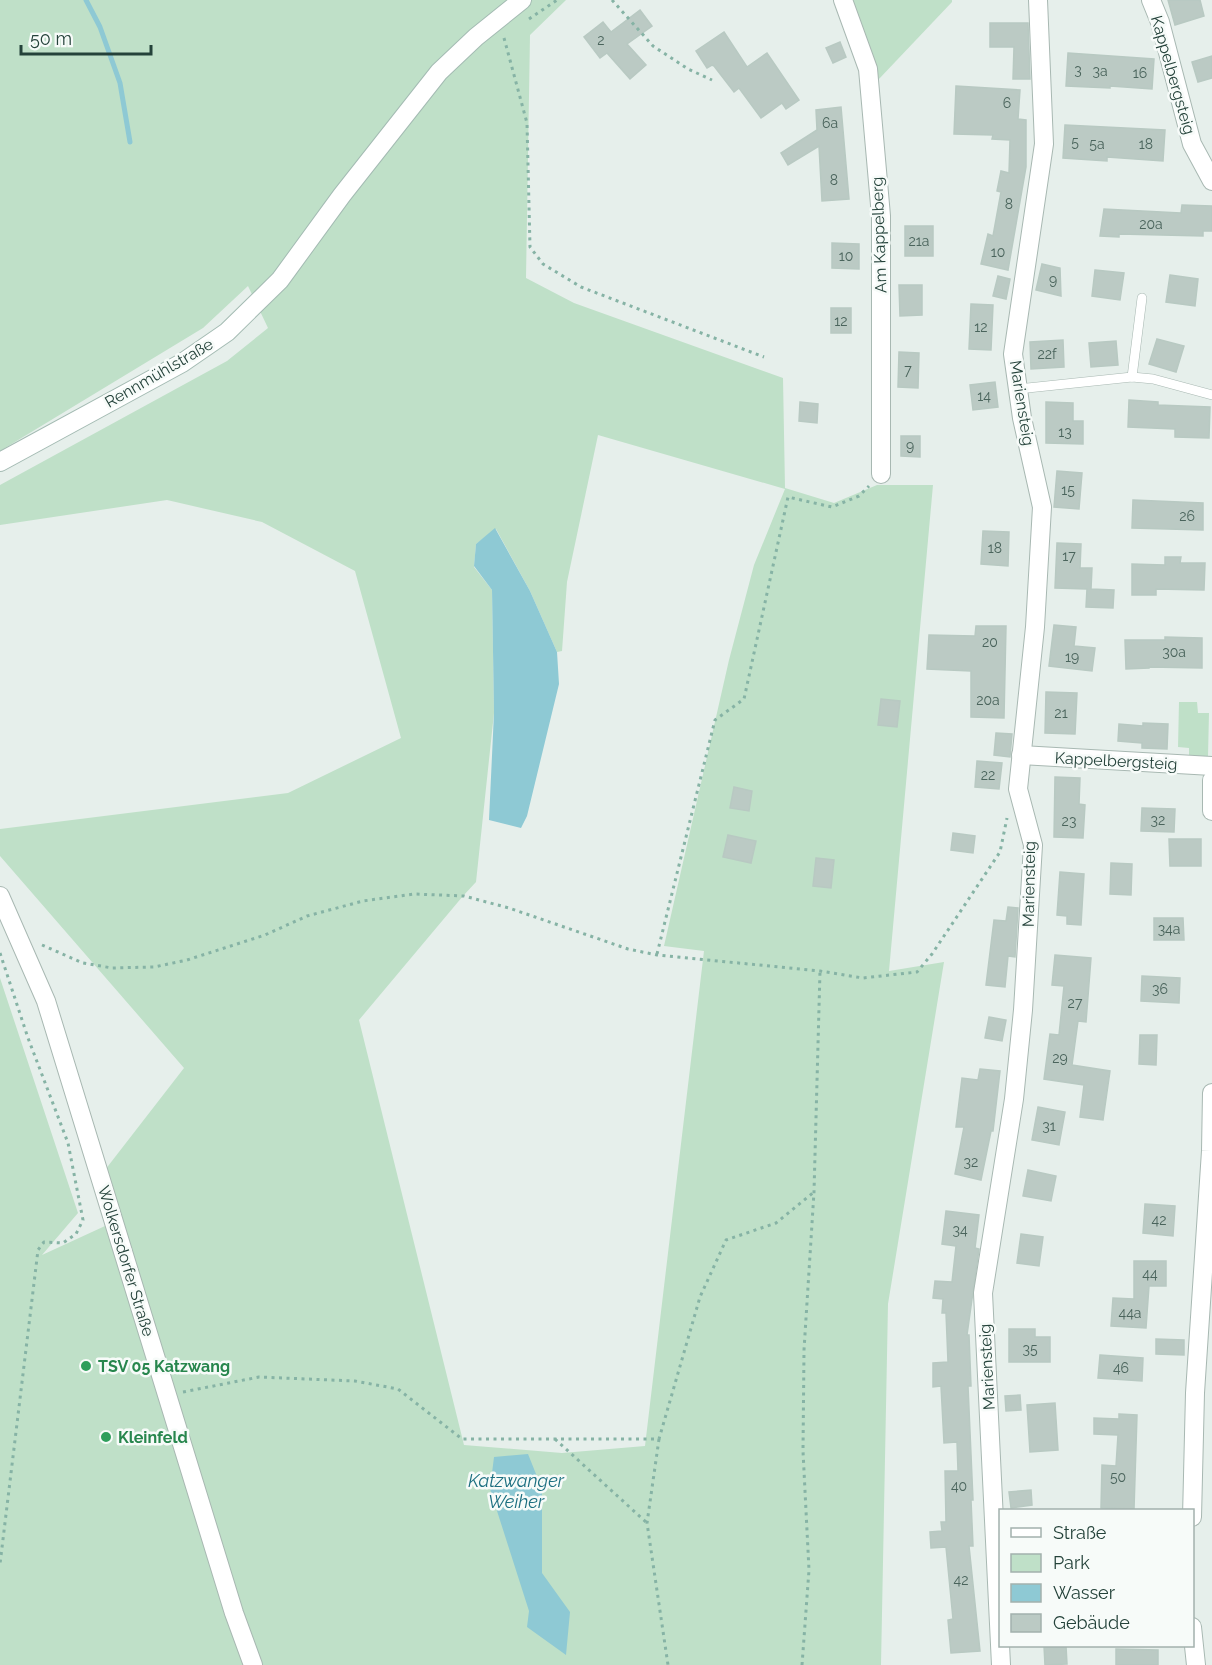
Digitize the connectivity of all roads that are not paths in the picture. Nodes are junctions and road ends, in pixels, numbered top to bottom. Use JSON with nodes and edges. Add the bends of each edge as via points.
{"nodes":[{"id":1,"x":522,"y":0,"type":"edge"},
{"id":2,"x":843,"y":0,"type":"edge"},
{"id":3,"x":1038,"y":0,"type":"edge"},
{"id":4,"x":1151,"y":0,"type":"edge"},
{"id":5,"x":1212,"y":181,"type":"edge"},
{"id":6,"x":1142,"y":297,"type":"dead end"},
{"id":7,"x":1132,"y":376,"type":"junction"},
{"id":8,"x":1018,"y":389,"type":"junction"},
{"id":9,"x":1212,"y":395,"type":"edge"},
{"id":10,"x":0,"y":462,"type":"edge"},
{"id":11,"x":881,"y":474,"type":"road end"},
{"id":12,"x":1021,"y":755,"type":"junction"},
{"id":13,"x":1212,"y":766,"type":"edge"},
{"id":14,"x":1212,"y":780,"type":"edge"},
{"id":15,"x":1212,"y":811,"type":"edge"},
{"id":16,"x":0,"y":896,"type":"edge"},
{"id":17,"x":1212,"y":1093,"type":"edge"},
{"id":18,"x":1212,"y":1151,"type":"edge"},
{"id":19,"x":1204,"y":1393,"type":"edge"},
{"id":20,"x":1193,"y":1509,"type":"edge"},
{"id":21,"x":999,"y":1624,"type":"edge"},
{"id":22,"x":1194,"y":1646,"type":"edge"},
{"id":23,"x":1000,"y":1647,"type":"edge"},
{"id":24,"x":253,"y":1665,"type":"edge"},
{"id":25,"x":1001,"y":1665,"type":"edge"},
{"id":26,"x":1196,"y":1665,"type":"edge"}],
"edges":[{"from":1,"to":10,"type":"street","name":"Rennmühlstraße","via":[[440,72],[280,280],[227,332],[182,363]]},
{"from":2,"to":11,"type":"street","name":"Am Kappelberg","via":[[868,69],[880,205]]},
{"from":3,"to":8,"type":"street","name":"Mariensteig","via":[[1044,144],[1013,354]]},
{"from":4,"to":5,"type":"street","name":"Kappelbergsteig","via":[[1192,144]]},
{"from":6,"to":7,"type":"lane"},
{"from":7,"to":8,"type":"lane"},
{"from":7,"to":9,"type":"lane"},
{"from":8,"to":12,"type":"street","name":"Mariensteig","via":[[1042,507],[1035,627]]},
{"from":12,"to":13,"type":"street","name":"Kappelbergsteig"},
{"from":12,"to":21,"type":"street","name":"Mariensteig","via":[[1018,789],[1033,845],[1023,1010],[1014,1099],[983,1293]]},
{"from":14,"to":15,"type":"street"},
{"from":16,"to":24,"type":"street","name":"Wolkersdorfer Straße","via":[[46,1001]]},
{"from":17,"to":18,"type":"street"},
{"from":18,"to":19,"type":"street"},
{"from":19,"to":20,"type":"street"},
{"from":22,"to":26,"type":"street"},
{"from":23,"to":25,"type":"street","name":"Mariensteig"}]}
